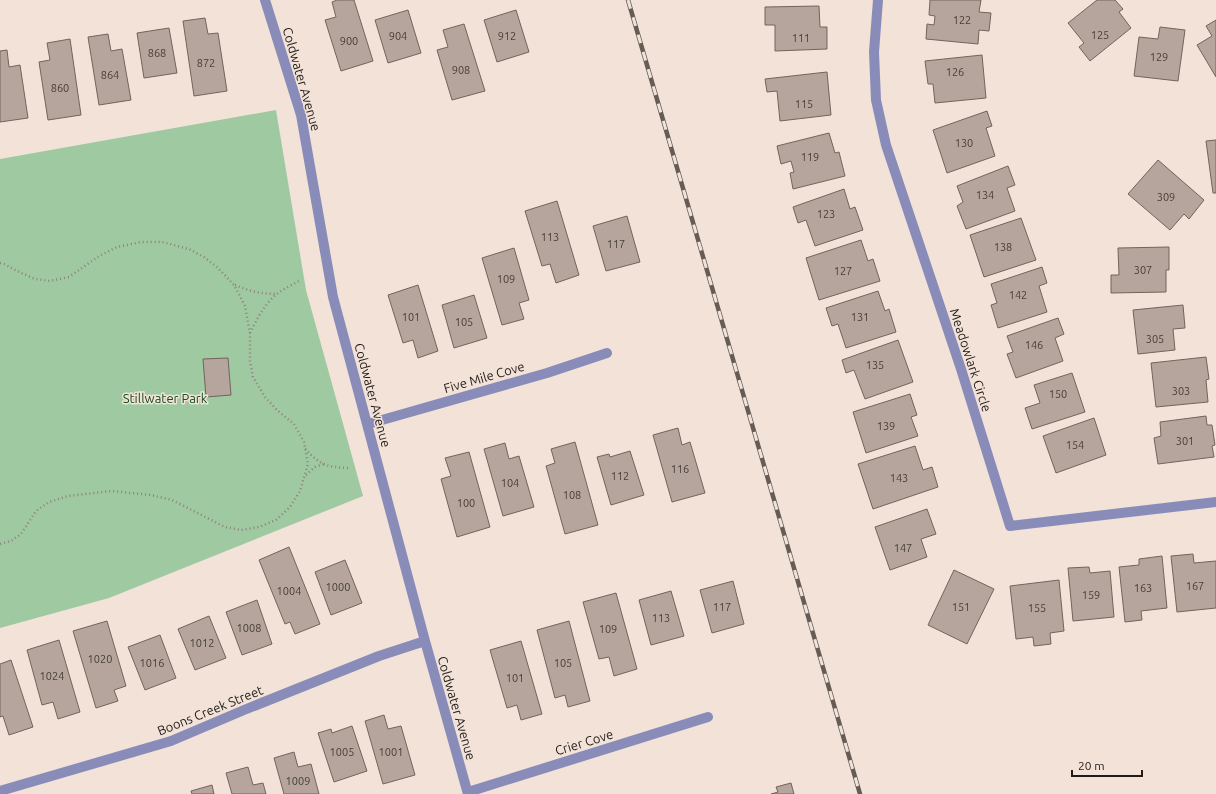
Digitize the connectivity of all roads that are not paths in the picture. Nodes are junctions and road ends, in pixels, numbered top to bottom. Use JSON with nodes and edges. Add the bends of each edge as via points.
{"nodes":[{"id":1,"x":265,"y":0,"type":"edge"},
{"id":2,"x":878,"y":0,"type":"edge"},
{"id":3,"x":607,"y":353,"type":"dead end"},
{"id":4,"x":368,"y":424,"type":"junction"},
{"id":5,"x":1216,"y":502,"type":"edge"},
{"id":6,"x":425,"y":641,"type":"junction"},
{"id":7,"x":708,"y":717,"type":"dead end"},
{"id":8,"x":0,"y":791,"type":"edge"},
{"id":9,"x":468,"y":793,"type":"edge"}],
"edges":[{"from":1,"to":4,"type":"street","name":"Coldwater Avenue","via":[[301,115],[333,297]]},
{"from":2,"to":5,"type":"street","name":"Meadowlark Circle","via":[[874,52],[876,100],[886,145],[1010,526]]},
{"from":3,"to":4,"type":"street","name":"Five Mile Cove","via":[[547,373]]},
{"from":4,"to":6,"type":"street","name":"Coldwater Avenue"},
{"from":6,"to":8,"type":"street","name":"Boons Creek Street","via":[[379,656],[171,741]]},
{"from":6,"to":9,"type":"street","name":"Coldwater Avenue"},
{"from":7,"to":9,"type":"street","name":"Crier Cove"}]}
